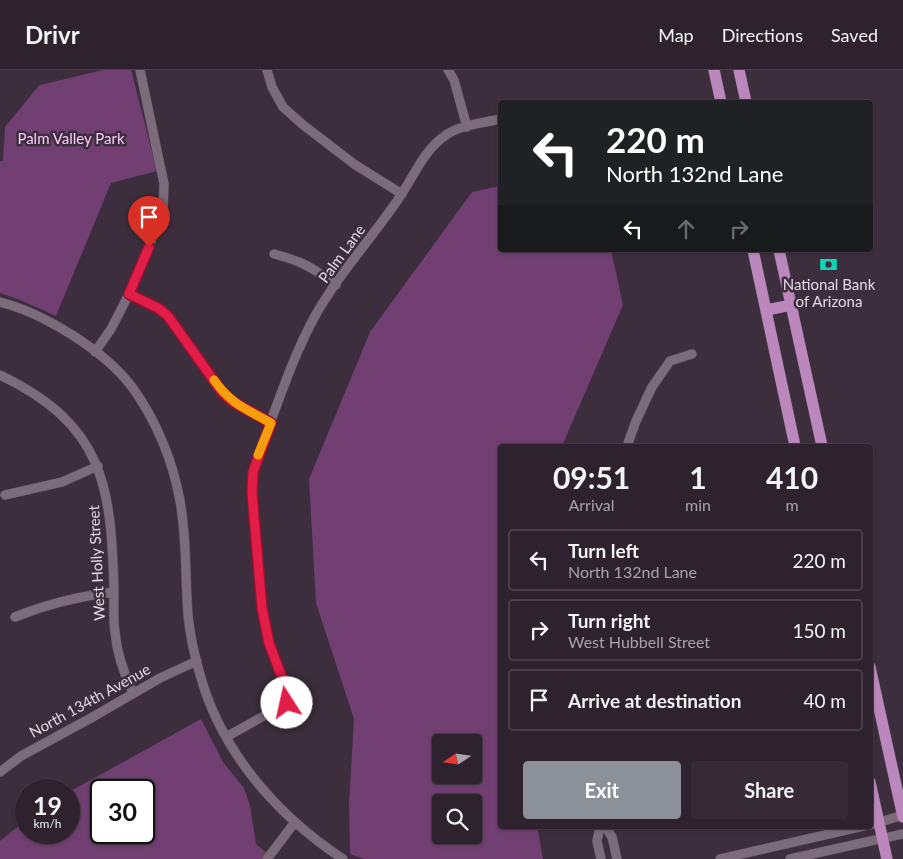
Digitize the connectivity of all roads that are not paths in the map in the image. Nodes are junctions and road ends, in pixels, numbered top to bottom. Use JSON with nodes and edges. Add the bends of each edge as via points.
{"nodes":[{"id":1,"x":140,"y":70,"type":"edge"},
{"id":2,"x":267,"y":70,"type":"edge"},
{"id":3,"x":448,"y":70,"type":"edge"},
{"id":4,"x":714,"y":70,"type":"edge"},
{"id":5,"x":739,"y":70,"type":"edge"},
{"id":6,"x":721,"y":100,"type":"edge"},
{"id":7,"x":746,"y":100,"type":"edge"},
{"id":8,"x":498,"y":119,"type":"edge"},
{"id":9,"x":467,"y":126,"type":"junction"},
{"id":10,"x":402,"y":194,"type":"junction"},
{"id":11,"x":754,"y":252,"type":"edge"},
{"id":12,"x":779,"y":252,"type":"edge"},
{"id":13,"x":274,"y":254,"type":"dead end"},
{"id":14,"x":336,"y":285,"type":"junction"},
{"id":15,"x":129,"y":294,"type":"junction"},
{"id":16,"x":0,"y":302,"type":"edge"},
{"id":17,"x":791,"y":305,"type":"junction"},
{"id":18,"x":767,"y":310,"type":"junction"},
{"id":19,"x":95,"y":352,"type":"junction"},
{"id":20,"x":692,"y":354,"type":"dead end"},
{"id":21,"x":0,"y":375,"type":"edge"},
{"id":22,"x":271,"y":423,"type":"junction"},
{"id":23,"x":628,"y":444,"type":"edge"},
{"id":24,"x":795,"y":444,"type":"edge"},
{"id":25,"x":822,"y":444,"type":"edge"},
{"id":26,"x":98,"y":466,"type":"junction"},
{"id":27,"x":4,"y":495,"type":"dead end"},
{"id":28,"x":114,"y":592,"type":"junction"},
{"id":29,"x":15,"y":618,"type":"dead end"},
{"id":30,"x":197,"y":661,"type":"junction"},
{"id":31,"x":873,"y":681,"type":"edge"},
{"id":32,"x":133,"y":694,"type":"junction"},
{"id":33,"x":226,"y":736,"type":"junction"},
{"id":34,"x":0,"y":772,"type":"edge"},
{"id":35,"x":903,"y":816,"type":"edge"},
{"id":36,"x":295,"y":822,"type":"junction"},
{"id":37,"x":874,"y":824,"type":"edge"},
{"id":38,"x":600,"y":829,"type":"edge"},
{"id":39,"x":607,"y":829,"type":"edge"},
{"id":40,"x":851,"y":829,"type":"edge"},
{"id":41,"x":903,"y":834,"type":"edge"},
{"id":42,"x":883,"y":838,"type":"junction"},
{"id":43,"x":267,"y":859,"type":"edge"},
{"id":44,"x":343,"y":859,"type":"edge"},
{"id":45,"x":601,"y":859,"type":"edge"},
{"id":46,"x":617,"y":859,"type":"edge"},
{"id":47,"x":720,"y":859,"type":"edge"},
{"id":48,"x":790,"y":859,"type":"edge"},
{"id":49,"x":887,"y":859,"type":"edge"}],
"edges":[{"from":1,"to":15,"type":"street","via":[[164,184],[162,211]]},
{"from":2,"to":10,"type":"street","via":[[283,107],[354,164]]},
{"from":3,"to":9,"type":"street"},
{"from":4,"to":6,"type":"main road"},
{"from":5,"to":7,"type":"main road"},
{"from":8,"to":9,"type":"street","name":"Palm Lane"},
{"from":9,"to":10,"type":"street","name":"Palm Lane","via":[[447,134],[434,145]]},
{"from":10,"to":14,"type":"street","name":"Palm Lane"},
{"from":11,"to":18,"type":"main road"},
{"from":12,"to":17,"type":"main road"},
{"from":13,"to":14,"type":"street","via":[[297,260]]},
{"from":14,"to":22,"type":"street","name":"Palm Lane","via":[[301,346]]},
{"from":15,"to":19,"type":"street"},
{"from":15,"to":22,"type":"street","via":[[168,316],[222,392],[233,402]]},
{"from":16,"to":19,"type":"street","via":[[48,321]]},
{"from":17,"to":18,"type":"main road"},
{"from":17,"to":25,"type":"main road"},
{"from":18,"to":24,"type":"main road"},
{"from":19,"to":30,"type":"street","via":[[132,387],[171,465],[180,503],[188,617]]},
{"from":20,"to":23,"type":"street","via":[[670,361],[652,387]]},
{"from":21,"to":26,"type":"street","name":"West Holly Street","via":[[59,412],[85,443]]},
{"from":22,"to":33,"type":"street","name":"Palm Lane","via":[[253,472],[252,493],[262,608],[269,643],[286,688],[287,703]]},
{"from":26,"to":27,"type":"street","via":[[62,482]]},
{"from":26,"to":28,"type":"street","name":"West Holly Street","via":[[112,533]]},
{"from":28,"to":29,"type":"street","via":[[69,599]]},
{"from":28,"to":32,"type":"street","name":"West Holly Street","via":[[114,632],[118,654]]},
{"from":30,"to":32,"type":"street","name":"North 134th Avenue"},
{"from":30,"to":33,"type":"street","via":[[201,679]]},
{"from":31,"to":35,"type":"main road"},
{"from":32,"to":34,"type":"street","name":"North 134th Avenue","via":[[21,756]]},
{"from":33,"to":36,"type":"street","via":[[258,784]]},
{"from":35,"to":37,"type":"street"},
{"from":36,"to":43,"type":"street"},
{"from":36,"to":44,"type":"street"},
{"from":37,"to":42,"type":"main road"},
{"from":38,"to":45,"type":"street"},
{"from":39,"to":46,"type":"street"},
{"from":40,"to":47,"type":"street"},
{"from":41,"to":42,"type":"street"},
{"from":42,"to":48,"type":"street"},
{"from":42,"to":49,"type":"main road"}]}
